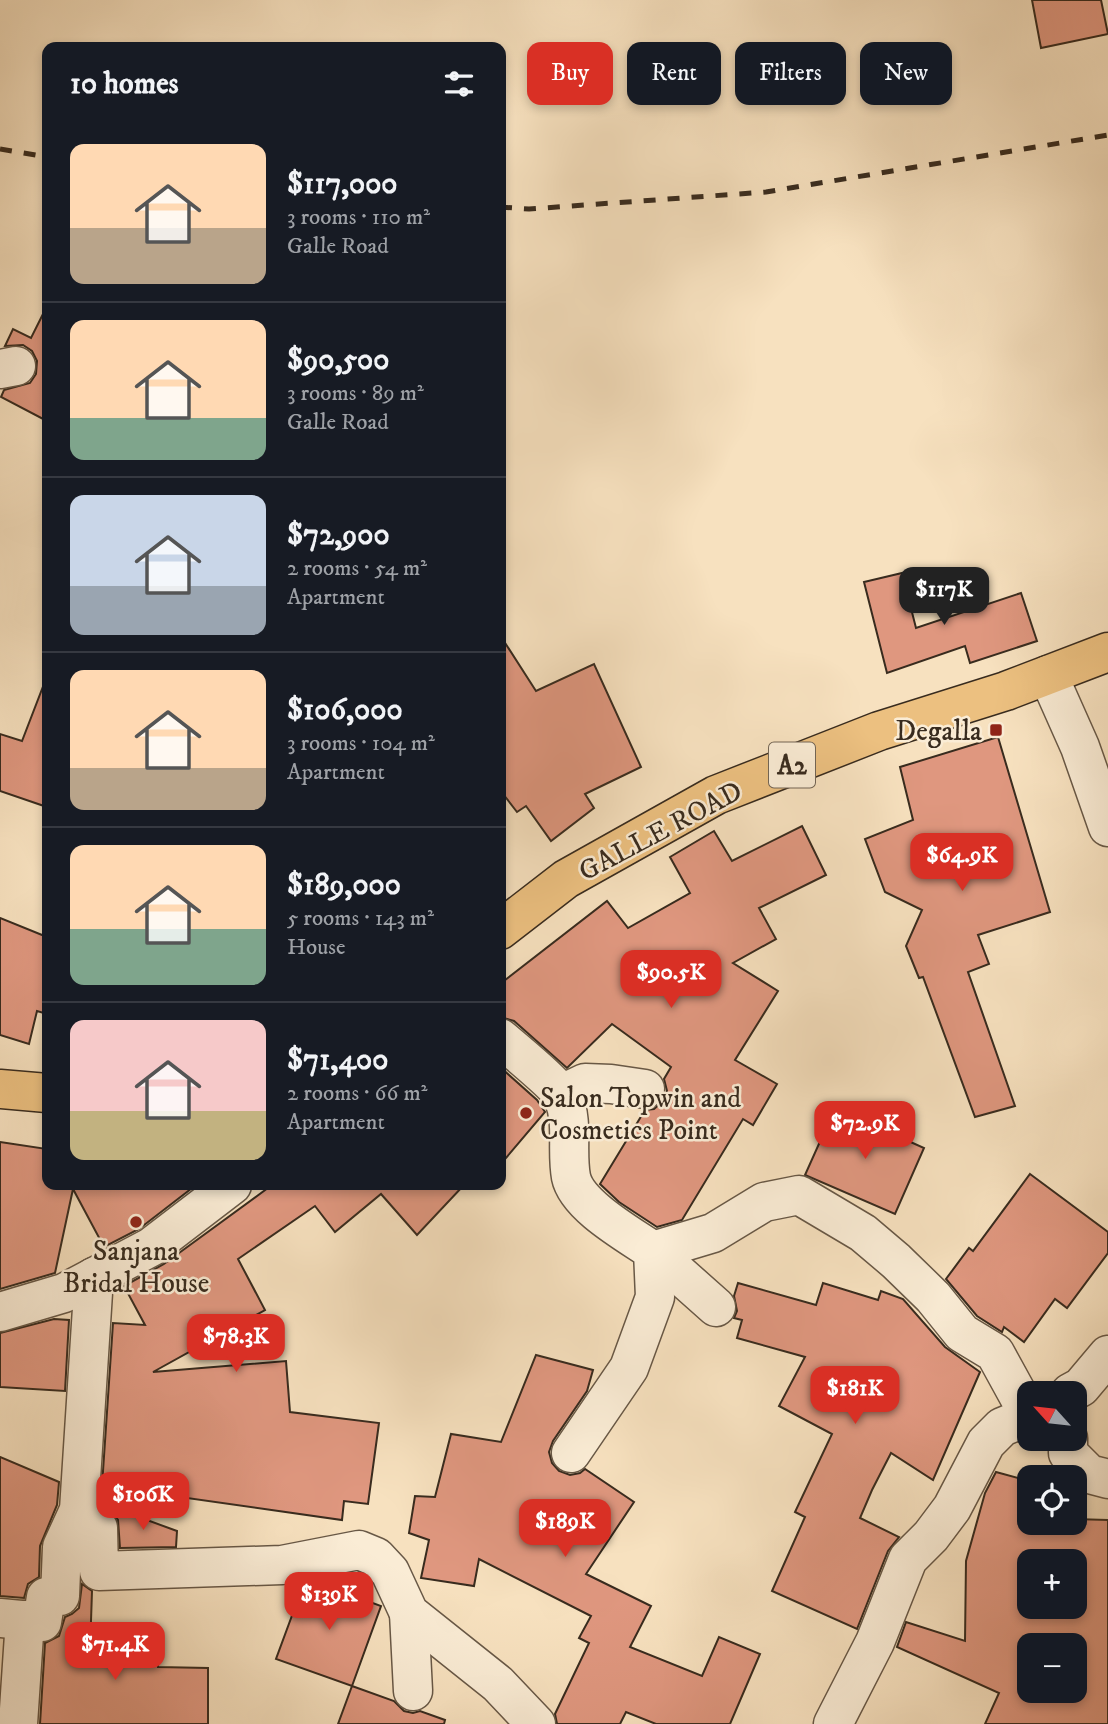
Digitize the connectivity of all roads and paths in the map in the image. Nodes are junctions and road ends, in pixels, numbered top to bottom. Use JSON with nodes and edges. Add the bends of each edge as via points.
{"nodes":[{"id":1,"x":1108,"y":652,"type":"edge"},
{"id":2,"x":1048,"y":675,"type":"junction"},
{"id":3,"x":1108,"y":827,"type":"edge"},
{"id":4,"x":506,"y":925,"type":"edge"},
{"id":5,"x":506,"y":1043,"type":"edge"},
{"id":6,"x":0,"y":1089,"type":"edge"},
{"id":7,"x":645,"y":1089,"type":"dead end"},
{"id":8,"x":42,"y":1093,"type":"edge"},
{"id":9,"x":562,"y":1094,"type":"junction"},
{"id":10,"x":221,"y":1190,"type":"edge"},
{"id":11,"x":653,"y":1251,"type":"junction"},
{"id":12,"x":94,"y":1277,"type":"junction"},
{"id":13,"x":716,"y":1307,"type":"dead end"},
{"id":14,"x":0,"y":1312,"type":"edge"},
{"id":15,"x":1108,"y":1355,"type":"edge"},
{"id":16,"x":1086,"y":1381,"type":"edge"},
{"id":17,"x":1017,"y":1394,"type":"edge"},
{"id":18,"x":1017,"y":1421,"type":"edge"},
{"id":19,"x":1068,"y":1451,"type":"edge"},
{"id":20,"x":571,"y":1453,"type":"dead end"},
{"id":21,"x":1108,"y":1479,"type":"edge"},
{"id":22,"x":79,"y":1510,"type":"junction"},
{"id":23,"x":409,"y":1613,"type":"junction"},
{"id":24,"x":12,"y":1619,"type":"edge"},
{"id":25,"x":413,"y":1690,"type":"dead end"},
{"id":26,"x":18,"y":1724,"type":"edge"},
{"id":27,"x":536,"y":1724,"type":"edge"},
{"id":28,"x":833,"y":1724,"type":"edge"}],
"edges":[{"from":1,"to":2,"type":"highway","name":"GALLE ROAD","number":"A2"},
{"from":2,"to":3,"type":"street"},
{"from":2,"to":4,"type":"highway","name":"GALLE ROAD","number":"A2","via":[[879,732],[716,795],[566,879]]},
{"from":5,"to":9,"type":"street"},
{"from":6,"to":8,"type":"highway"},
{"from":7,"to":9,"type":"street","via":[[585,1083]]},
{"from":9,"to":11,"type":"street","via":[[569,1116],[571,1179],[582,1198]]},
{"from":10,"to":12,"type":"street","via":[[150,1247]]},
{"from":11,"to":13,"type":"street"},
{"from":11,"to":17,"type":"street","via":[[713,1233],[764,1202],[799,1195],[863,1233],[896,1261],[962,1333],[995,1353]]},
{"from":11,"to":20,"type":"street","via":[[656,1297],[629,1368]]},
{"from":12,"to":14,"type":"street","via":[[64,1293]]},
{"from":12,"to":22,"type":"street"},
{"from":15,"to":16,"type":"street"},
{"from":18,"to":28,"type":"street","via":[[1002,1427],[986,1443],[952,1508],[908,1559],[875,1642]]},
{"from":19,"to":21,"type":"street","via":[[1089,1474]]},
{"from":22,"to":23,"type":"street","via":[[98,1528],[99,1571],[282,1566],[359,1550],[376,1557],[390,1572]]},
{"from":22,"to":24,"type":"street","via":[[62,1547],[60,1596],[46,1597],[42,1622]]},
{"from":23,"to":25,"type":"street"},
{"from":23,"to":27,"type":"street","via":[[498,1684]]},
{"from":24,"to":26,"type":"street"}]}
